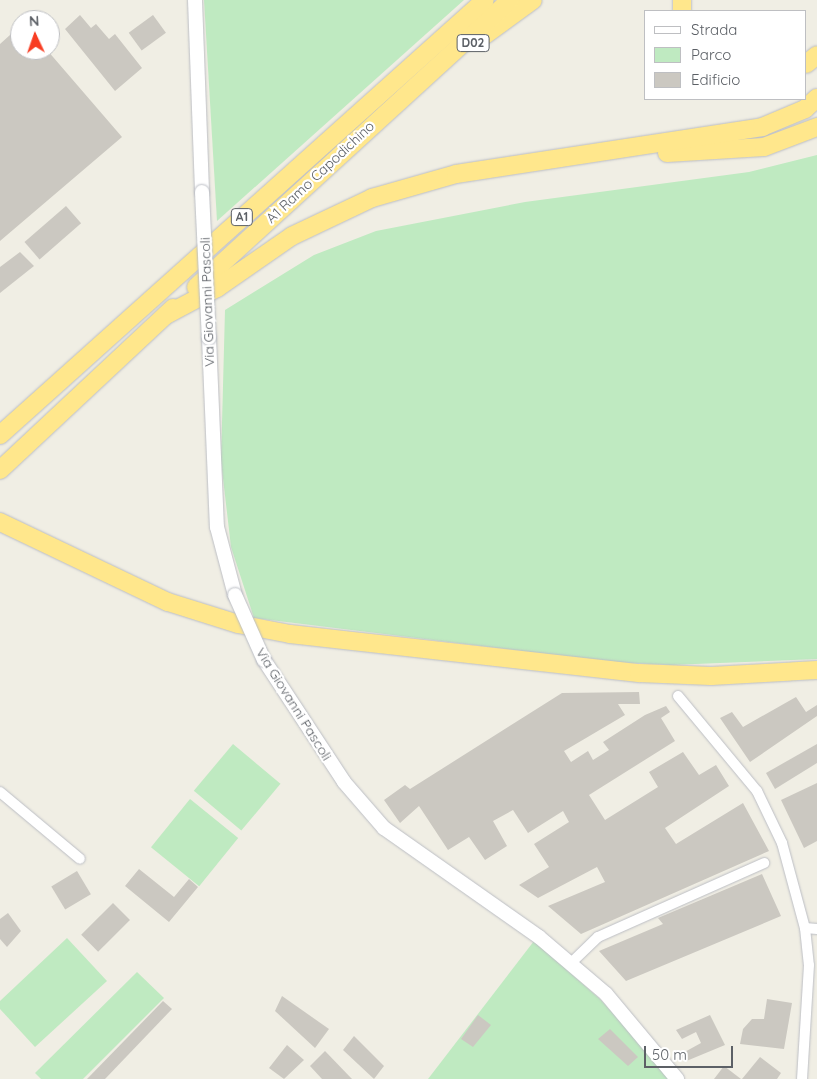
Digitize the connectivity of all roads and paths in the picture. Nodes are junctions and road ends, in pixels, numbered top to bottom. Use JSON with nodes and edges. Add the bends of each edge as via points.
{"nodes":[{"id":1,"x":195,"y":0,"type":"edge"},
{"id":2,"x":485,"y":0,"type":"edge"},
{"id":3,"x":510,"y":0,"type":"edge"},
{"id":4,"x":533,"y":0,"type":"edge"},
{"id":5,"x":817,"y":55,"type":"edge"},
{"id":6,"x":807,"y":63,"type":"edge"},
{"id":7,"x":413,"y":86,"type":"junction"},
{"id":8,"x":817,"y":98,"type":"edge"},
{"id":9,"x":817,"y":127,"type":"edge"},
{"id":10,"x":596,"y":154,"type":"junction"},
{"id":11,"x":166,"y":315,"type":"junction"},
{"id":12,"x":0,"y":435,"type":"edge"},
{"id":13,"x":0,"y":470,"type":"edge"},
{"id":14,"x":0,"y":522,"type":"edge"},
{"id":15,"x":817,"y":670,"type":"edge"},
{"id":16,"x":678,"y":696,"type":"dead end"},
{"id":17,"x":0,"y":792,"type":"edge"},
{"id":18,"x":80,"y":859,"type":"dead end"},
{"id":19,"x":764,"y":863,"type":"dead end"},
{"id":20,"x":805,"y":928,"type":"junction"},
{"id":21,"x":817,"y":929,"type":"edge"},
{"id":22,"x":570,"y":964,"type":"junction"},
{"id":23,"x":677,"y":1079,"type":"edge"},
{"id":24,"x":802,"y":1079,"type":"edge"}],
"edges":[{"from":1,"to":22,"type":"street","name":"Via Giovanni Pascoli","bridge":true,"via":[[217,527],[236,595],[264,660],[344,782],[384,828]]},
{"from":2,"to":12,"type":"highway","name":"A1 Ramo Capodichino","number":"A1"},
{"from":3,"to":7,"type":"highway","name":"A1 Ramo Capodichino","number":"A1"},
{"from":4,"to":7,"type":"highway","number":"D02"},
{"from":5,"to":6,"type":"highway"},
{"from":7,"to":11,"type":"highway","name":"A1 Ramo Capodichino","number":"A1"},
{"from":8,"to":10,"type":"highway","via":[[805,109],[762,127]]},
{"from":9,"to":10,"type":"highway","via":[[764,147]]},
{"from":10,"to":11,"type":"highway","via":[[456,174],[372,198],[292,236],[217,288]]},
{"from":11,"to":13,"type":"highway","name":"A1 Ramo Capodichino","number":"A1"},
{"from":14,"to":15,"type":"highway","via":[[168,602],[238,624],[290,634],[639,673],[711,676]]},
{"from":16,"to":20,"type":"street","via":[[757,791],[782,843]]},
{"from":17,"to":18,"type":"street"},
{"from":19,"to":22,"type":"street","via":[[598,937]]},
{"from":20,"to":21,"type":"street"},
{"from":20,"to":24,"type":"street","via":[[809,1029]]},
{"from":22,"to":23,"type":"street","name":"Via Giovanni Pascoli","via":[[606,994]]}]}
